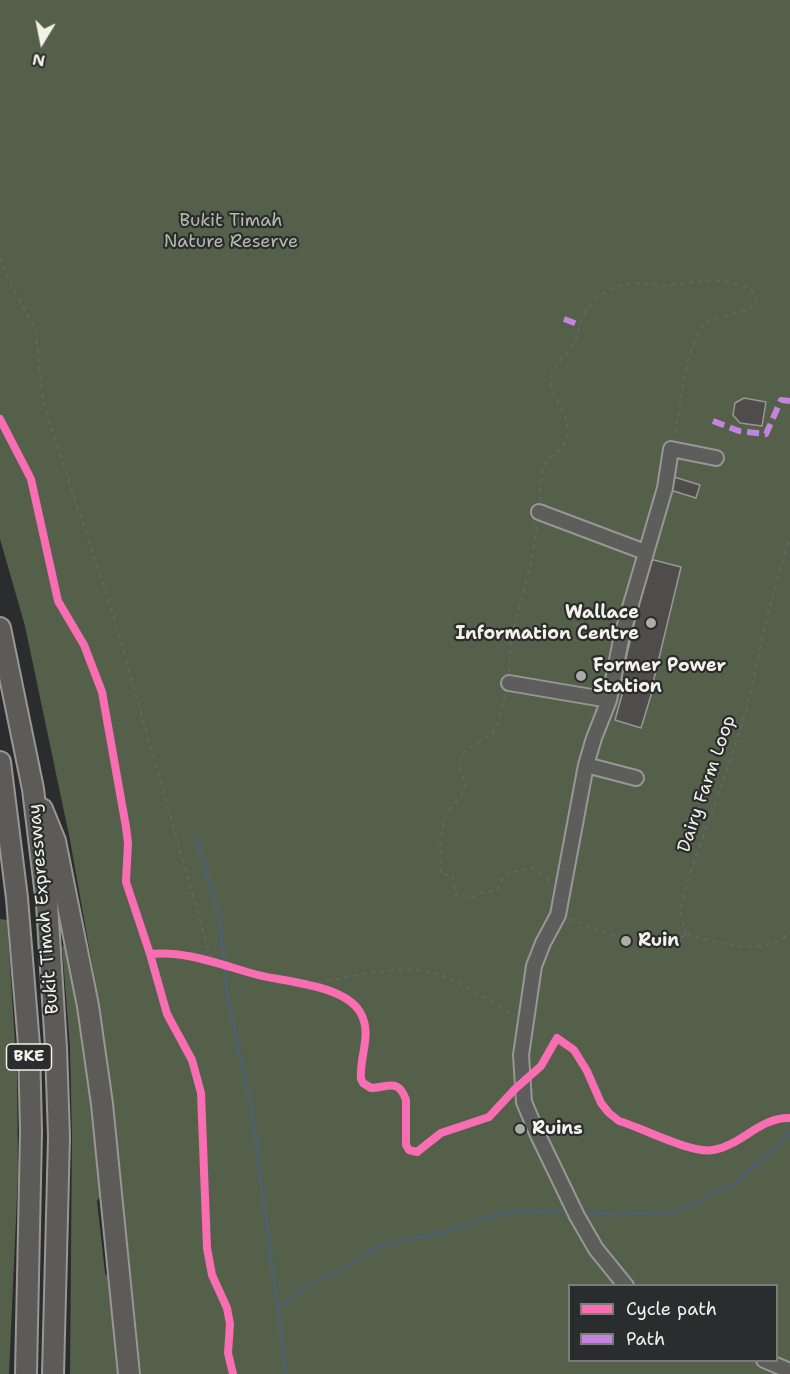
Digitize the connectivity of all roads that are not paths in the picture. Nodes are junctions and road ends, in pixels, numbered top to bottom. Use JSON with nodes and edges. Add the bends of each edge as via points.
{"nodes":[{"id":1,"x":716,"y":458,"type":"dead end"},
{"id":2,"x":539,"y":512,"type":"road end"},
{"id":3,"x":645,"y":552,"type":"junction"},
{"id":4,"x":0,"y":628,"type":"edge"},
{"id":5,"x":509,"y":683,"type":"road end"},
{"id":6,"x":609,"y":700,"type":"junction"},
{"id":7,"x":0,"y":762,"type":"edge"},
{"id":8,"x":586,"y":765,"type":"junction"},
{"id":9,"x":636,"y":778,"type":"dead end"},
{"id":10,"x":33,"y":789,"type":"junction"},
{"id":11,"x":624,"y":1284,"type":"edge"},
{"id":12,"x":769,"y":1362,"type":"edge"},
{"id":13,"x":53,"y":1365,"type":"edge"},
{"id":14,"x":790,"y":1371,"type":"edge"},
{"id":15,"x":26,"y":1374,"type":"edge"},
{"id":16,"x":129,"y":1374,"type":"edge"}],
"edges":[{"from":1,"to":3,"type":"lane","via":[[671,449],[665,488]]},
{"from":2,"to":3,"type":"lane"},
{"from":3,"to":6,"type":"lane"},
{"from":4,"to":10,"type":"highway","name":"Bukit Timah Expressway","number":"BKE"},
{"from":5,"to":6,"type":"lane"},
{"from":6,"to":8,"type":"lane"},
{"from":7,"to":15,"type":"highway","name":"Bukit Timah Expressway","number":"BKE","via":[[17,898],[29,1045]]},
{"from":8,"to":9,"type":"lane"},
{"from":8,"to":11,"type":"lane","via":[[558,915],[534,966],[521,1055],[524,1102],[575,1211],[596,1249]]},
{"from":10,"to":13,"type":"highway","name":"Bukit Timah Expressway","number":"BKE","via":[[47,904],[56,1059]]},
{"from":10,"to":16,"type":"highway","via":[[55,841],[88,1006],[105,1127]]},
{"from":12,"to":14,"type":"lane"}]}
